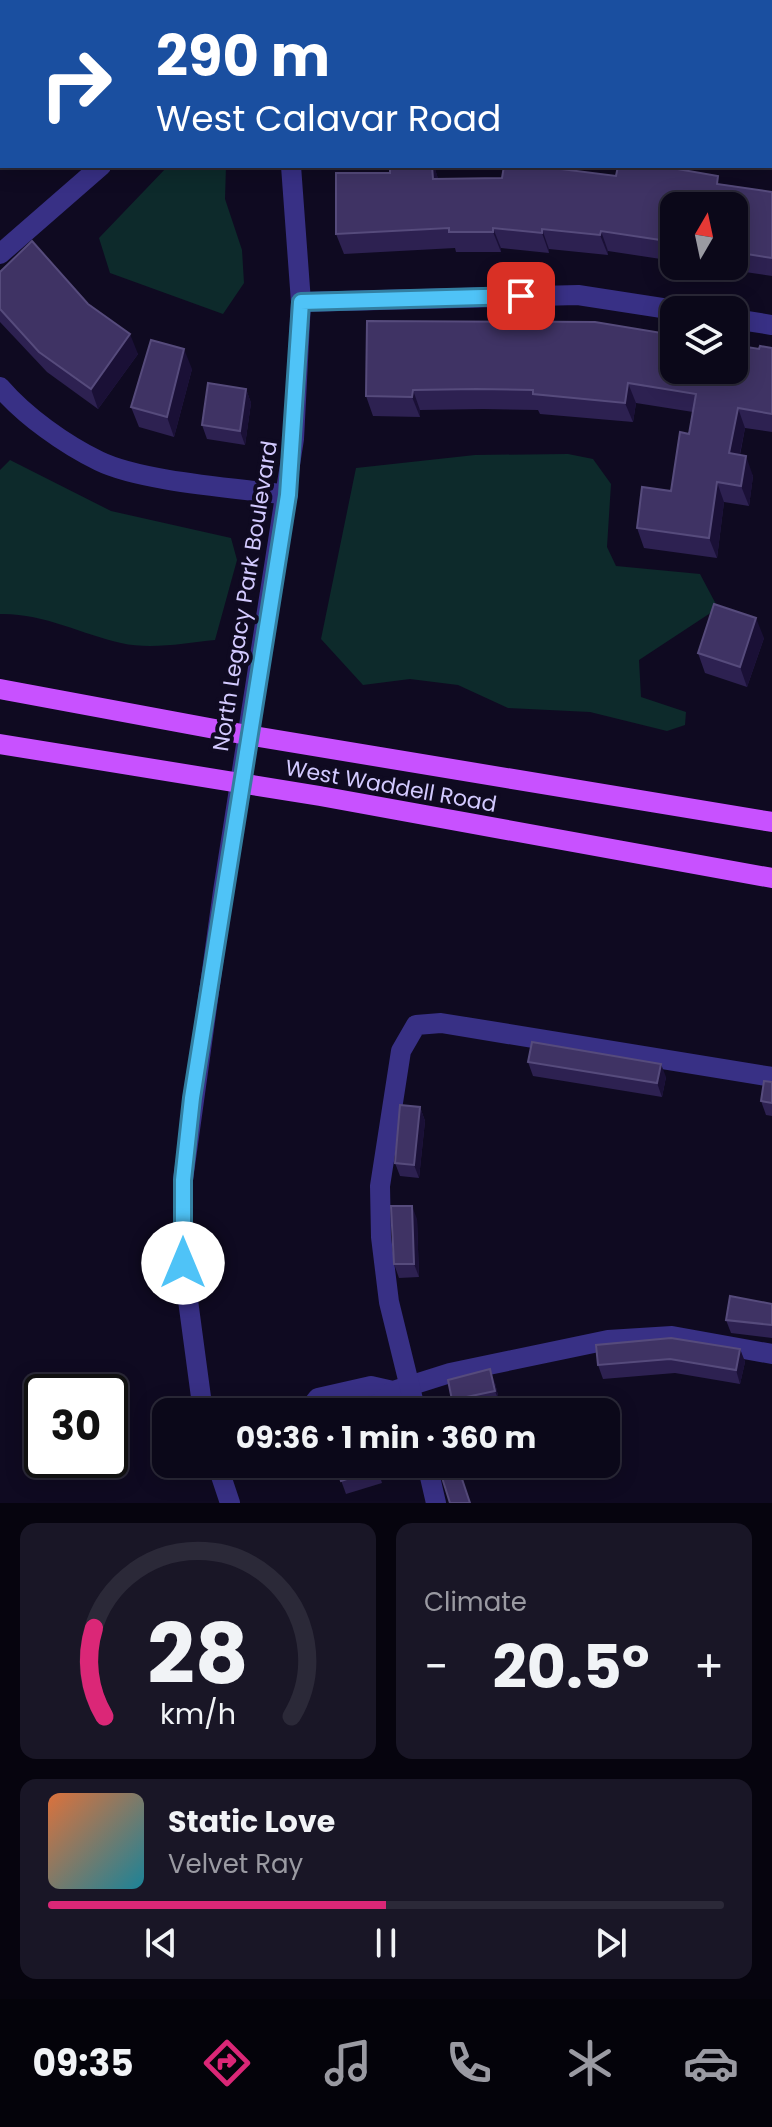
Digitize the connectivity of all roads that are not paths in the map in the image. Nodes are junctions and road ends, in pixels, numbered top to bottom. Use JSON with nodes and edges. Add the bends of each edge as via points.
{"nodes":[{"id":1,"x":99,"y":168,"type":"edge"},
{"id":2,"x":291,"y":168,"type":"edge"},
{"id":3,"x":0,"y":254,"type":"edge"},
{"id":4,"x":301,"y":302,"type":"junction"},
{"id":5,"x":660,"y":308,"type":"edge"},
{"id":6,"x":748,"y":321,"type":"edge"},
{"id":7,"x":772,"y":325,"type":"edge"},
{"id":8,"x":0,"y":387,"type":"edge"},
{"id":9,"x":288,"y":495,"type":"junction"},
{"id":10,"x":0,"y":689,"type":"edge"},
{"id":11,"x":247,"y":735,"type":"junction"},
{"id":12,"x":0,"y":744,"type":"edge"},
{"id":13,"x":240,"y":785,"type":"junction"},
{"id":14,"x":772,"y":822,"type":"edge"},
{"id":15,"x":772,"y":878,"type":"edge"},
{"id":16,"x":772,"y":1077,"type":"edge"},
{"id":17,"x":772,"y":1354,"type":"edge"},
{"id":18,"x":401,"y":1389,"type":"junction"},
{"id":19,"x":201,"y":1398,"type":"edge"},
{"id":20,"x":357,"y":1398,"type":"edge"},
{"id":21,"x":407,"y":1398,"type":"edge"},
{"id":22,"x":222,"y":1478,"type":"edge"},
{"id":23,"x":430,"y":1478,"type":"edge"},
{"id":24,"x":230,"y":1503,"type":"edge"},
{"id":25,"x":436,"y":1503,"type":"edge"}],
"edges":[{"from":1,"to":3,"type":"street"},
{"from":2,"to":4,"type":"street","name":"North Legacy Park Boulevard"},
{"from":4,"to":5,"type":"street","via":[[578,295]]},
{"from":4,"to":9,"type":"street","name":"North Legacy Park Boulevard"},
{"from":6,"to":7,"type":"street"},
{"from":8,"to":9,"type":"street","via":[[18,408],[100,462]]},
{"from":9,"to":11,"type":"street","name":"North Legacy Park Boulevard"},
{"from":10,"to":11,"type":"main road","name":"West Waddell Road"},
{"from":11,"to":13,"type":"street","name":"North Legacy Park Boulevard"},
{"from":11,"to":14,"type":"main road","name":"West Waddell Road"},
{"from":12,"to":13,"type":"main road","name":"West Waddell Road"},
{"from":13,"to":15,"type":"main road","name":"West Waddell Road"},
{"from":13,"to":19,"type":"street","name":"North Legacy Park Boulevard","via":[[183,1180],[183,1263]]},
{"from":16,"to":18,"type":"street","via":[[441,1023],[416,1025],[401,1051],[380,1186],[381,1237]]},
{"from":17,"to":18,"type":"street","via":[[672,1336],[641,1336],[523,1356]]},
{"from":18,"to":20,"type":"street","via":[[371,1386]]},
{"from":18,"to":21,"type":"street"},
{"from":22,"to":24,"type":"street"},
{"from":23,"to":25,"type":"street"}]}
